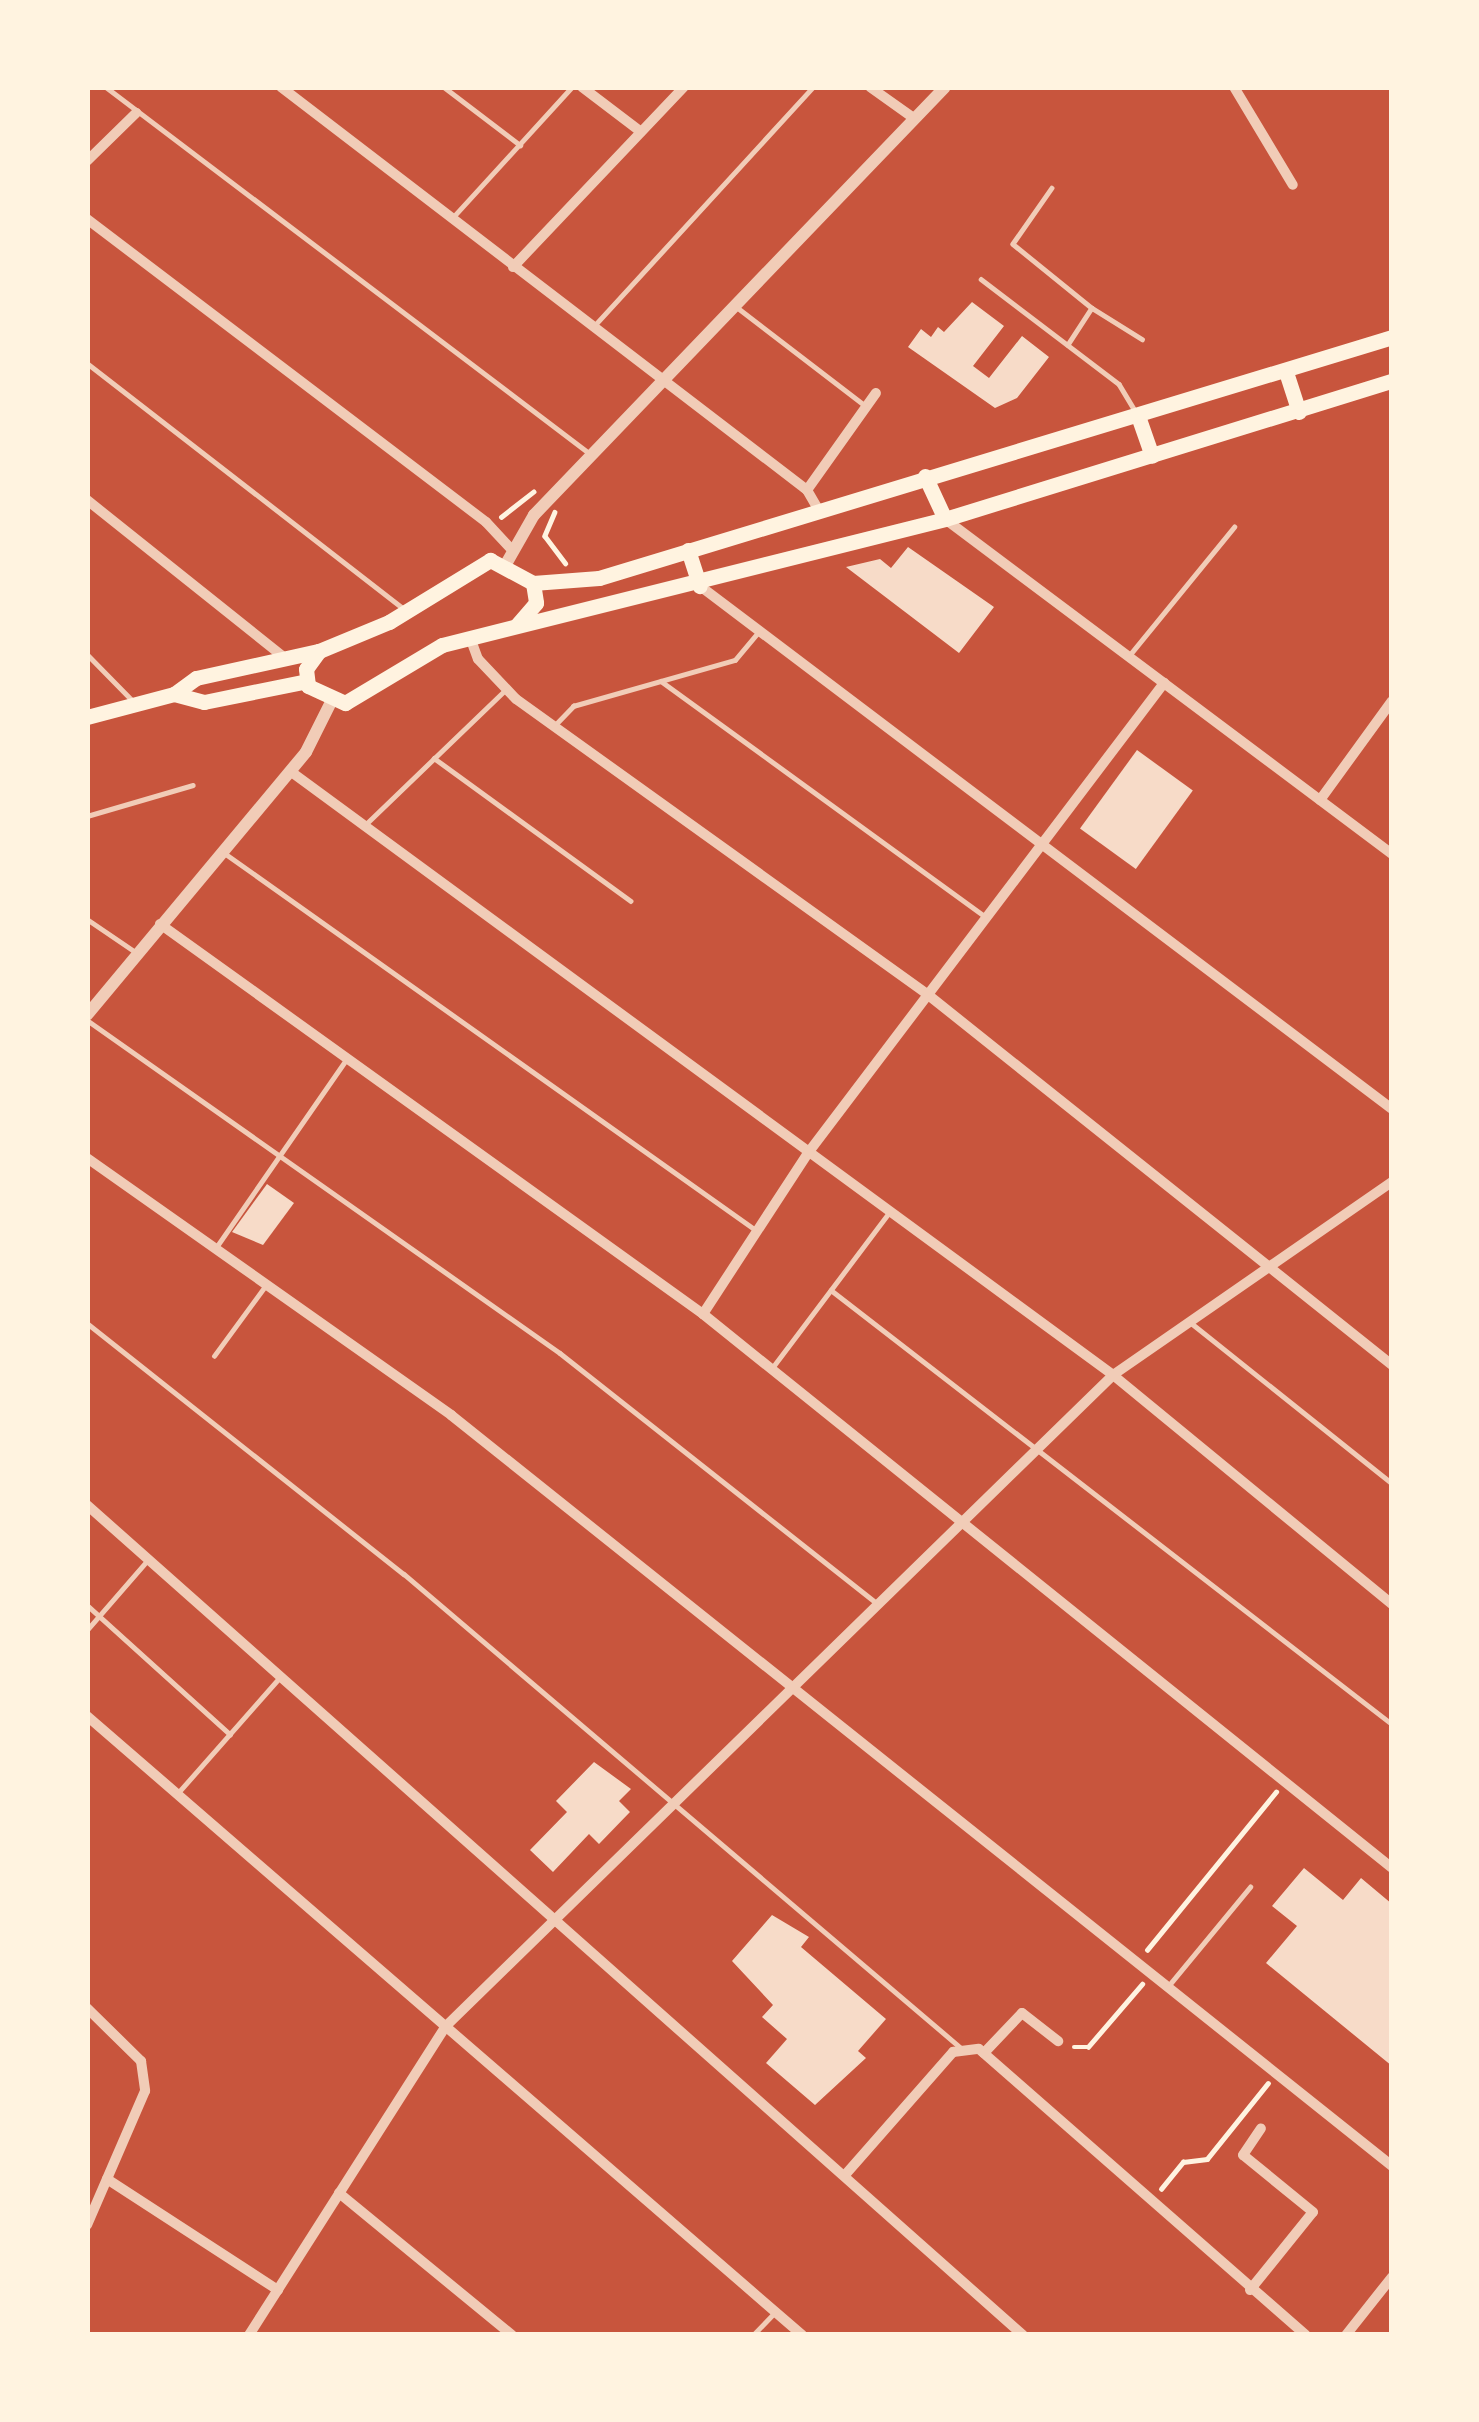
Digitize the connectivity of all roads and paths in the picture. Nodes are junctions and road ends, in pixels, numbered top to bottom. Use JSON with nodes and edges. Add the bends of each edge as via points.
{"nodes":[{"id":1,"x":106,"y":87,"type":"edge"},
{"id":2,"x":281,"y":87,"type":"edge"},
{"id":3,"x":444,"y":87,"type":"edge"},
{"id":4,"x":572,"y":87,"type":"edge"},
{"id":5,"x":582,"y":87,"type":"edge"},
{"id":6,"x":683,"y":87,"type":"edge"},
{"id":7,"x":813,"y":87,"type":"edge"},
{"id":8,"x":870,"y":87,"type":"edge"},
{"id":9,"x":946,"y":87,"type":"edge"},
{"id":10,"x":1234,"y":87,"type":"edge"},
{"id":11,"x":136,"y":113,"type":"junction"},
{"id":12,"x":915,"y":119,"type":"junction"},
{"id":13,"x":641,"y":132,"type":"junction"},
{"id":14,"x":520,"y":145,"type":"junction"},
{"id":15,"x":87,"y":161,"type":"edge"},
{"id":16,"x":1293,"y":185,"type":"dead end"},
{"id":17,"x":1052,"y":188,"type":"dead end"},
{"id":18,"x":87,"y":219,"type":"edge"},
{"id":19,"x":452,"y":220,"type":"junction"},
{"id":20,"x":513,"y":267,"type":"junction"},
{"id":21,"x":981,"y":279,"type":"dead end"},
{"id":22,"x":736,"y":306,"type":"junction"},
{"id":23,"x":1092,"y":308,"type":"junction"},
{"id":24,"x":591,"y":328,"type":"junction"},
{"id":25,"x":1392,"y":337,"type":"edge"},
{"id":26,"x":1142,"y":339,"type":"dead end"},
{"id":27,"x":1068,"y":345,"type":"junction"},
{"id":28,"x":87,"y":363,"type":"edge"},
{"id":29,"x":1286,"y":372,"type":"junction"},
{"id":30,"x":1392,"y":381,"type":"edge"},
{"id":31,"x":663,"y":383,"type":"junction"},
{"id":32,"x":876,"y":393,"type":"dead end"},
{"id":33,"x":867,"y":406,"type":"junction"},
{"id":34,"x":1299,"y":412,"type":"junction"},
{"id":35,"x":1138,"y":416,"type":"junction"},
{"id":36,"x":591,"y":455,"type":"junction"},
{"id":37,"x":1152,"y":456,"type":"junction"},
{"id":38,"x":925,"y":476,"type":"junction"},
{"id":39,"x":806,"y":490,"type":"junction"},
{"id":40,"x":87,"y":500,"type":"edge"},
{"id":41,"x":545,"y":503,"type":"junction"},
{"id":42,"x":817,"y":507,"type":"junction"},
{"id":43,"x":945,"y":519,"type":"junction"},
{"id":44,"x":490,"y":527,"type":"junction"},
{"id":45,"x":1234,"y":527,"type":"dead end"},
{"id":46,"x":688,"y":550,"type":"junction"},
{"id":47,"x":508,"y":556,"type":"junction"},
{"id":48,"x":573,"y":564,"type":"dead end"},
{"id":49,"x":532,"y":583,"type":"junction"},
{"id":50,"x":700,"y":586,"type":"junction"},
{"id":51,"x":406,"y":613,"type":"junction"},
{"id":52,"x":510,"y":630,"type":"junction"},
{"id":53,"x":758,"y":633,"type":"junction"},
{"id":54,"x":470,"y":640,"type":"junction"},
{"id":55,"x":319,"y":651,"type":"junction"},
{"id":56,"x":87,"y":654,"type":"edge"},
{"id":57,"x":1129,"y":656,"type":"junction"},
{"id":58,"x":285,"y":658,"type":"junction"},
{"id":59,"x":307,"y":681,"type":"junction"},
{"id":60,"x":661,"y":681,"type":"junction"},
{"id":61,"x":1163,"y":683,"type":"junction"},
{"id":62,"x":506,"y":689,"type":"junction"},
{"id":63,"x":174,"y":694,"type":"junction"},
{"id":64,"x":1392,"y":701,"type":"edge"},
{"id":65,"x":331,"y":702,"type":"junction"},
{"id":66,"x":135,"y":704,"type":"junction"},
{"id":67,"x":87,"y":717,"type":"edge"},
{"id":68,"x":554,"y":726,"type":"junction"},
{"id":69,"x":434,"y":758,"type":"junction"},
{"id":70,"x":290,"y":771,"type":"junction"},
{"id":71,"x":193,"y":785,"type":"dead end"},
{"id":72,"x":1320,"y":800,"type":"junction"},
{"id":73,"x":87,"y":816,"type":"edge"},
{"id":74,"x":364,"y":826,"type":"junction"},
{"id":75,"x":1037,"y":844,"type":"junction"},
{"id":76,"x":223,"y":852,"type":"junction"},
{"id":77,"x":1392,"y":854,"type":"edge"},
{"id":78,"x":631,"y":902,"type":"dead end"},
{"id":79,"x":984,"y":916,"type":"junction"},
{"id":80,"x":87,"y":919,"type":"edge"},
{"id":81,"x":160,"y":924,"type":"junction"},
{"id":82,"x":136,"y":953,"type":"junction"},
{"id":83,"x":926,"y":994,"type":"junction"},
{"id":84,"x":87,"y":1017,"type":"edge"},
{"id":85,"x":345,"y":1061,"type":"junction"},
{"id":86,"x":1392,"y":1109,"type":"edge"},
{"id":87,"x":808,"y":1153,"type":"junction"},
{"id":88,"x":281,"y":1155,"type":"junction"},
{"id":89,"x":87,"y":1158,"type":"edge"},
{"id":90,"x":1392,"y":1182,"type":"edge"},
{"id":91,"x":890,"y":1212,"type":"junction"},
{"id":92,"x":757,"y":1231,"type":"junction"},
{"id":93,"x":215,"y":1249,"type":"junction"},
{"id":94,"x":1270,"y":1267,"type":"junction"},
{"id":95,"x":266,"y":1285,"type":"junction"},
{"id":96,"x":831,"y":1290,"type":"junction"},
{"id":97,"x":703,"y":1314,"type":"junction"},
{"id":98,"x":1190,"y":1322,"type":"junction"},
{"id":99,"x":87,"y":1323,"type":"edge"},
{"id":100,"x":214,"y":1356,"type":"dead end"},
{"id":101,"x":1392,"y":1365,"type":"edge"},
{"id":102,"x":772,"y":1368,"type":"junction"},
{"id":103,"x":1113,"y":1375,"type":"junction"},
{"id":104,"x":1037,"y":1449,"type":"junction"},
{"id":105,"x":1392,"y":1483,"type":"edge"},
{"id":106,"x":87,"y":1505,"type":"edge"},
{"id":107,"x":966,"y":1518,"type":"junction"},
{"id":108,"x":149,"y":1559,"type":"junction"},
{"id":109,"x":875,"y":1603,"type":"junction"},
{"id":110,"x":1392,"y":1604,"type":"edge"},
{"id":111,"x":87,"y":1605,"type":"edge"},
{"id":112,"x":100,"y":1616,"type":"junction"},
{"id":113,"x":87,"y":1630,"type":"edge"},
{"id":114,"x":281,"y":1676,"type":"junction"},
{"id":115,"x":785,"y":1688,"type":"junction"},
{"id":116,"x":87,"y":1716,"type":"edge"},
{"id":117,"x":1392,"y":1724,"type":"edge"},
{"id":118,"x":230,"y":1734,"type":"junction"},
{"id":119,"x":1285,"y":1780,"type":"junction"},
{"id":120,"x":177,"y":1794,"type":"junction"},
{"id":121,"x":673,"y":1801,"type":"junction"},
{"id":122,"x":1392,"y":1868,"type":"edge"},
{"id":123,"x":1250,"y":1887,"type":"dead end"},
{"id":124,"x":554,"y":1919,"type":"junction"},
{"id":125,"x":1136,"y":1964,"type":"junction"},
{"id":126,"x":1150,"y":1975,"type":"junction"},
{"id":127,"x":1167,"y":1988,"type":"junction"},
{"id":128,"x":87,"y":2008,"type":"edge"},
{"id":129,"x":446,"y":2026,"type":"junction"},
{"id":130,"x":1058,"y":2041,"type":"joint"},
{"id":131,"x":962,"y":2050,"type":"junction"},
{"id":132,"x":982,"y":2051,"type":"junction"},
{"id":133,"x":1275,"y":2074,"type":"junction"},
{"id":134,"x":1261,"y":2128,"type":"dead end"},
{"id":135,"x":1392,"y":2166,"type":"edge"},
{"id":136,"x":845,"y":2175,"type":"junction"},
{"id":137,"x":107,"y":2179,"type":"junction"},
{"id":138,"x":339,"y":2193,"type":"junction"},
{"id":139,"x":1151,"y":2201,"type":"junction"},
{"id":140,"x":87,"y":2225,"type":"edge"},
{"id":141,"x":1392,"y":2276,"type":"edge"},
{"id":142,"x":278,"y":2290,"type":"junction"},
{"id":143,"x":1250,"y":2290,"type":"junction"},
{"id":144,"x":1380,"y":2291,"type":"junction"},
{"id":145,"x":1392,"y":2302,"type":"edge"},
{"id":146,"x":775,"y":2311,"type":"junction"},
{"id":147,"x":1018,"y":2333,"type":"edge"},
{"id":148,"x":249,"y":2335,"type":"edge"},
{"id":149,"x":512,"y":2335,"type":"edge"},
{"id":150,"x":754,"y":2335,"type":"edge"},
{"id":151,"x":802,"y":2335,"type":"edge"},
{"id":152,"x":1306,"y":2335,"type":"edge"},
{"id":153,"x":1346,"y":2335,"type":"edge"}],
"edges":[{"from":1,"to":11,"type":"lane"},
{"from":2,"to":19,"type":"street"},
{"from":3,"to":14,"type":"lane"},
{"from":4,"to":14,"type":"lane"},
{"from":5,"to":13,"type":"street"},
{"from":6,"to":13,"type":"street"},
{"from":7,"to":24,"type":"lane"},
{"from":8,"to":12,"type":"street"},
{"from":9,"to":12,"type":"street"},
{"from":10,"to":16,"type":"street"},
{"from":11,"to":15,"type":"street"},
{"from":11,"to":36,"type":"lane"},
{"from":12,"to":22,"type":"street"},
{"from":13,"to":20,"type":"street"},
{"from":14,"to":19,"type":"lane"},
{"from":17,"to":23,"type":"lane","via":[[1013,244]]},
{"from":18,"to":44,"type":"street"},
{"from":19,"to":20,"type":"street"},
{"from":20,"to":24,"type":"street"},
{"from":21,"to":27,"type":"lane"},
{"from":22,"to":31,"type":"street"},
{"from":22,"to":33,"type":"lane"},
{"from":23,"to":26,"type":"lane"},
{"from":23,"to":27,"type":"lane"},
{"from":24,"to":31,"type":"street"},
{"from":25,"to":29,"type":"main road"},
{"from":27,"to":35,"type":"lane","via":[[1119,384]]},
{"from":28,"to":51,"type":"lane","via":[[392,594]]},
{"from":29,"to":34,"type":"main road"},
{"from":29,"to":35,"type":"main road"},
{"from":30,"to":34,"type":"main road"},
{"from":31,"to":36,"type":"street"},
{"from":31,"to":39,"type":"street"},
{"from":32,"to":33,"type":"street"},
{"from":33,"to":39,"type":"street"},
{"from":34,"to":37,"type":"main road"},
{"from":35,"to":37,"type":"main road"},
{"from":35,"to":38,"type":"main road"},
{"from":36,"to":41,"type":"street"},
{"from":37,"to":43,"type":"main road"},
{"from":38,"to":42,"type":"main road"},
{"from":38,"to":43,"type":"main road"},
{"from":39,"to":42,"type":"street"},
{"from":40,"to":58,"type":"street"},
{"from":41,"to":44,"type":"path","via":[[531,490]]},
{"from":41,"to":47,"type":"street"},
{"from":41,"to":48,"type":"path","via":[[560,516],[548,529],[548,547]]},
{"from":42,"to":46,"type":"main road"},
{"from":43,"to":50,"type":"main road"},
{"from":43,"to":57,"type":"street"},
{"from":44,"to":47,"type":"street"},
{"from":45,"to":57,"type":"lane"},
{"from":46,"to":49,"type":"main road","via":[[583,582]]},
{"from":46,"to":50,"type":"main road"},
{"from":47,"to":49,"type":"main road"},
{"from":47,"to":51,"type":"main road","via":[[476,566]]},
{"from":49,"to":52,"type":"main road","via":[[533,610]]},
{"from":50,"to":52,"type":"main road"},
{"from":50,"to":53,"type":"street"},
{"from":51,"to":55,"type":"main road"},
{"from":52,"to":54,"type":"main road"},
{"from":53,"to":60,"type":"lane","via":[[736,660]]},
{"from":53,"to":75,"type":"street"},
{"from":54,"to":62,"type":"street"},
{"from":54,"to":65,"type":"main road","via":[[418,653],[365,696]]},
{"from":55,"to":58,"type":"main road"},
{"from":55,"to":59,"type":"main road"},
{"from":56,"to":66,"type":"lane"},
{"from":57,"to":61,"type":"street"},
{"from":58,"to":63,"type":"main road","via":[[196,678]]},
{"from":59,"to":63,"type":"main road","via":[[205,702]]},
{"from":59,"to":65,"type":"main road"},
{"from":60,"to":68,"type":"lane","via":[[573,706]]},
{"from":60,"to":79,"type":"lane"},
{"from":61,"to":72,"type":"street"},
{"from":61,"to":75,"type":"street"},
{"from":62,"to":68,"type":"street"},
{"from":62,"to":69,"type":"lane"},
{"from":63,"to":66,"type":"main road"},
{"from":64,"to":72,"type":"street"},
{"from":65,"to":70,"type":"street"},
{"from":66,"to":67,"type":"main road"},
{"from":68,"to":83,"type":"street"},
{"from":69,"to":74,"type":"lane"},
{"from":69,"to":78,"type":"lane"},
{"from":70,"to":74,"type":"street"},
{"from":70,"to":76,"type":"street"},
{"from":71,"to":73,"type":"lane"},
{"from":72,"to":77,"type":"street"},
{"from":74,"to":87,"type":"street"},
{"from":75,"to":79,"type":"street"},
{"from":75,"to":86,"type":"street"},
{"from":76,"to":81,"type":"street"},
{"from":76,"to":92,"type":"lane"},
{"from":79,"to":83,"type":"street"},
{"from":80,"to":82,"type":"lane"},
{"from":81,"to":82,"type":"street"},
{"from":81,"to":85,"type":"street"},
{"from":82,"to":84,"type":"street"},
{"from":83,"to":87,"type":"street"},
{"from":83,"to":94,"type":"street"},
{"from":84,"to":88,"type":"lane"},
{"from":85,"to":88,"type":"lane"},
{"from":85,"to":97,"type":"street"},
{"from":87,"to":91,"type":"street"},
{"from":87,"to":92,"type":"street"},
{"from":88,"to":93,"type":"lane"},
{"from":88,"to":109,"type":"lane","via":[[560,1352]]},
{"from":89,"to":93,"type":"street"},
{"from":90,"to":94,"type":"street"},
{"from":91,"to":96,"type":"lane"},
{"from":91,"to":103,"type":"street"},
{"from":92,"to":97,"type":"street"},
{"from":93,"to":95,"type":"street"},
{"from":94,"to":98,"type":"street"},
{"from":94,"to":101,"type":"street"},
{"from":95,"to":100,"type":"lane"},
{"from":95,"to":115,"type":"street","via":[[451,1415]]},
{"from":96,"to":102,"type":"lane"},
{"from":96,"to":104,"type":"lane"},
{"from":97,"to":102,"type":"street"},
{"from":98,"to":103,"type":"street"},
{"from":98,"to":105,"type":"lane"},
{"from":99,"to":121,"type":"lane"},
{"from":102,"to":107,"type":"street"},
{"from":103,"to":104,"type":"street"},
{"from":103,"to":110,"type":"street"},
{"from":104,"to":107,"type":"street"},
{"from":104,"to":117,"type":"lane"},
{"from":106,"to":108,"type":"street"},
{"from":107,"to":109,"type":"street"},
{"from":107,"to":119,"type":"street"},
{"from":108,"to":112,"type":"lane"},
{"from":108,"to":114,"type":"street"},
{"from":109,"to":115,"type":"street"},
{"from":111,"to":112,"type":"lane"},
{"from":112,"to":113,"type":"lane"},
{"from":112,"to":118,"type":"lane"},
{"from":114,"to":118,"type":"lane"},
{"from":114,"to":124,"type":"street"},
{"from":115,"to":121,"type":"street"},
{"from":115,"to":125,"type":"street"},
{"from":116,"to":120,"type":"street"},
{"from":118,"to":120,"type":"lane"},
{"from":119,"to":122,"type":"street"},
{"from":119,"to":125,"type":"path"},
{"from":120,"to":129,"type":"street"},
{"from":121,"to":124,"type":"street"},
{"from":121,"to":131,"type":"lane"},
{"from":123,"to":127,"type":"lane"},
{"from":124,"to":129,"type":"street"},
{"from":124,"to":136,"type":"street"},
{"from":125,"to":126,"type":"street"},
{"from":126,"to":127,"type":"street"},
{"from":126,"to":130,"type":"path","via":[[1088,2047]]},
{"from":127,"to":133,"type":"street"},
{"from":128,"to":137,"type":"street","via":[[141,2061],[145,2091]]},
{"from":129,"to":138,"type":"street"},
{"from":129,"to":146,"type":"street"},
{"from":130,"to":132,"type":"street","via":[[1022,2013]]},
{"from":131,"to":132,"type":"street"},
{"from":131,"to":136,"type":"street","via":[[952,2051]]},
{"from":132,"to":139,"type":"street"},
{"from":133,"to":135,"type":"street"},
{"from":133,"to":139,"type":"path","via":[[1207,2159],[1183,2162]]},
{"from":134,"to":143,"type":"street","via":[[1243,2155],[1313,2212]]},
{"from":136,"to":147,"type":"street"},
{"from":137,"to":140,"type":"street"},
{"from":137,"to":142,"type":"street"},
{"from":138,"to":142,"type":"street"},
{"from":138,"to":149,"type":"street"},
{"from":139,"to":143,"type":"street"},
{"from":141,"to":144,"type":"street"},
{"from":142,"to":148,"type":"street"},
{"from":143,"to":152,"type":"street"},
{"from":144,"to":145,"type":"lane"},
{"from":144,"to":153,"type":"street"},
{"from":146,"to":150,"type":"lane"},
{"from":146,"to":151,"type":"street"}]}
